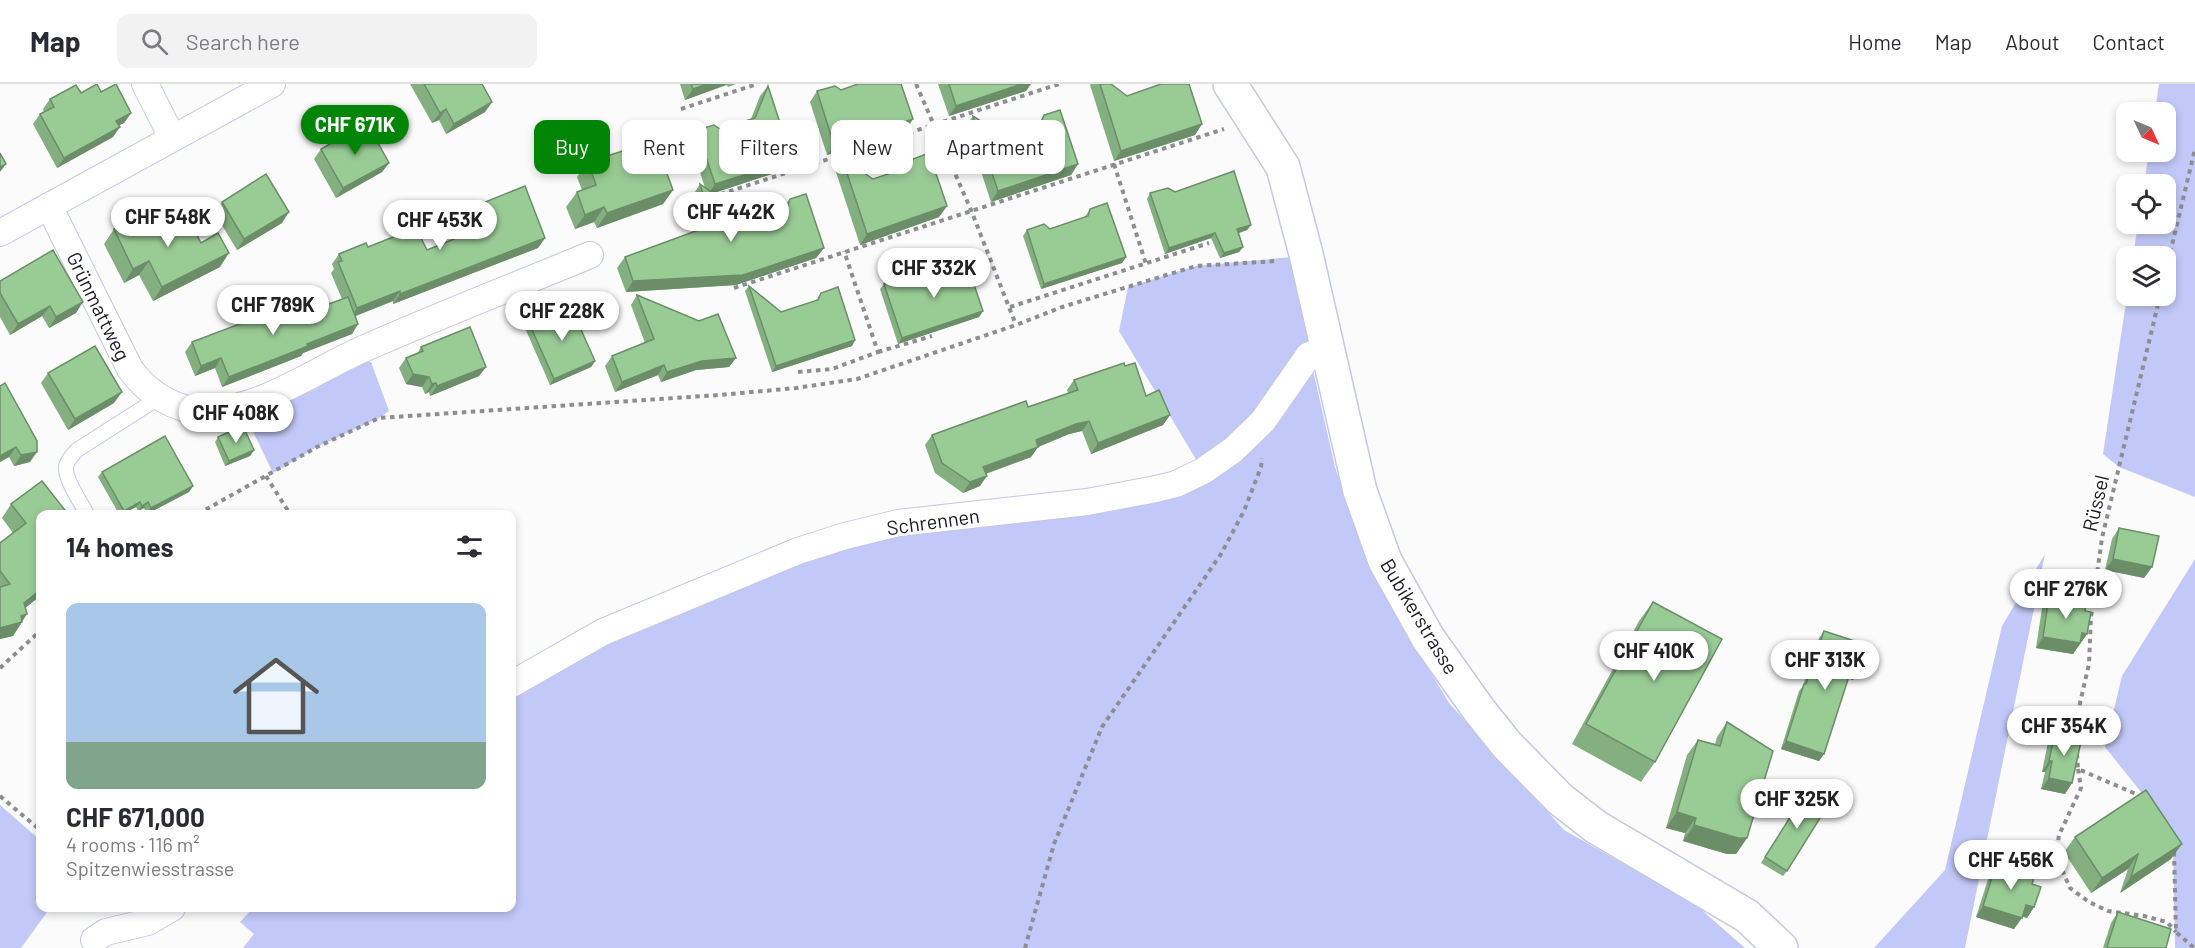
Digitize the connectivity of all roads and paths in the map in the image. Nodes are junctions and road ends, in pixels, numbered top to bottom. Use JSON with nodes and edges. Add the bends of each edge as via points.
{"nodes":[{"id":1,"x":145,"y":84,"type":"edge"},
{"id":2,"x":272,"y":84,"type":"edge"},
{"id":3,"x":757,"y":84,"type":"edge"},
{"id":4,"x":916,"y":84,"type":"edge"},
{"id":5,"x":1059,"y":84,"type":"edge"},
{"id":6,"x":1230,"y":84,"type":"edge"},
{"id":7,"x":681,"y":109,"type":"dead end"},
{"id":8,"x":931,"y":120,"type":"edge"},
{"id":9,"x":948,"y":120,"type":"edge"},
{"id":10,"x":925,"y":128,"type":"edge"},
{"id":11,"x":1218,"y":131,"type":"dead end"},
{"id":12,"x":172,"y":137,"type":"junction"},
{"id":13,"x":2195,"y":148,"type":"edge"},
{"id":14,"x":1114,"y":164,"type":"junction"},
{"id":15,"x":955,"y":174,"type":"edge"},
{"id":16,"x":712,"y":198,"type":"edge"},
{"id":17,"x":49,"y":206,"type":"junction"},
{"id":18,"x":971,"y":210,"type":"junction"},
{"id":19,"x":0,"y":233,"type":"edge"},
{"id":20,"x":1209,"y":243,"type":"edge"},
{"id":21,"x":2172,"y":246,"type":"edge"},
{"id":22,"x":844,"y":251,"type":"junction"},
{"id":23,"x":1306,"y":254,"type":"junction"},
{"id":24,"x":590,"y":255,"type":"dead end"},
{"id":25,"x":1146,"y":264,"type":"junction"},
{"id":26,"x":734,"y":288,"type":"edge"},
{"id":27,"x":2158,"y":306,"type":"edge"},
{"id":28,"x":1010,"y":307,"type":"junction"},
{"id":29,"x":1016,"y":325,"type":"junction"},
{"id":30,"x":932,"y":336,"type":"edge"},
{"id":31,"x":1328,"y":350,"type":"junction"},
{"id":32,"x":878,"y":352,"type":"junction"},
{"id":33,"x":798,"y":372,"type":"dead end"},
{"id":34,"x":160,"y":397,"type":"junction"},
{"id":35,"x":1263,"y":421,"type":"junction"},
{"id":36,"x":266,"y":476,"type":"junction"},
{"id":37,"x":85,"y":510,"type":"edge"},
{"id":38,"x":205,"y":510,"type":"edge"},
{"id":39,"x":287,"y":510,"type":"edge"},
{"id":40,"x":36,"y":635,"type":"edge"},
{"id":41,"x":0,"y":668,"type":"edge"},
{"id":42,"x":516,"y":682,"type":"edge"},
{"id":43,"x":2078,"y":769,"type":"junction"},
{"id":44,"x":0,"y":796,"type":"edge"},
{"id":45,"x":2145,"y":797,"type":"edge"},
{"id":46,"x":36,"y":827,"type":"edge"},
{"id":47,"x":2173,"y":845,"type":"edge"},
{"id":48,"x":165,"y":912,"type":"edge"},
{"id":49,"x":2176,"y":932,"type":"junction"},
{"id":50,"x":94,"y":940,"type":"dead end"},
{"id":51,"x":1025,"y":948,"type":"edge"},
{"id":52,"x":1781,"y":948,"type":"edge"},
{"id":53,"x":2194,"y":948,"type":"edge"}],
"edges":[{"from":1,"to":12,"type":"street"},
{"from":2,"to":12,"type":"street"},
{"from":3,"to":7,"type":"path"},
{"from":4,"to":8,"type":"path"},
{"from":5,"to":9,"type":"path"},
{"from":6,"to":23,"type":"street","name":"Bubikerstrasse","via":[[1283,166]]},
{"from":10,"to":16,"type":"path"},
{"from":11,"to":14,"type":"path"},
{"from":12,"to":17,"type":"street"},
{"from":13,"to":21,"type":"path"},
{"from":14,"to":18,"type":"path"},
{"from":14,"to":25,"type":"path"},
{"from":15,"to":18,"type":"path"},
{"from":17,"to":19,"type":"street"},
{"from":17,"to":34,"type":"street","name":"Grünmattweg","via":[[130,369]]},
{"from":18,"to":22,"type":"path"},
{"from":18,"to":28,"type":"path"},
{"from":20,"to":25,"type":"path"},
{"from":22,"to":26,"type":"path"},
{"from":22,"to":32,"type":"path"},
{"from":23,"to":29,"type":"path","via":[[1270,262],[1196,266]]},
{"from":23,"to":31,"type":"street","name":"Bubikerstrasse"},
{"from":24,"to":34,"type":"street","name":"Grünmattweg","via":[[361,350],[238,407],[192,410]]},
{"from":25,"to":28,"type":"path"},
{"from":27,"to":43,"type":"path","name":"Rüssel","via":[[2102,538],[2089,664],[2075,732]]},
{"from":28,"to":29,"type":"path"},
{"from":29,"to":36,"type":"path","via":[[857,379],[796,388],[379,418]]},
{"from":30,"to":32,"type":"path"},
{"from":31,"to":35,"type":"street","name":"Schrennen","via":[[1310,355]]},
{"from":31,"to":52,"type":"street","name":"Bubikerstrasse","via":[[1360,491],[1385,561],[1428,638],[1479,710],[1560,800],[1596,827],[1747,916]]},
{"from":32,"to":33,"type":"path","via":[[832,369]]},
{"from":34,"to":37,"type":"lane","via":[[70,458],[67,477]]},
{"from":35,"to":42,"type":"street","name":"Schrennen","via":[[1233,450],[1176,484],[1087,502],[898,523],[845,536],[798,551],[603,632]]},
{"from":35,"to":51,"type":"path","via":[[1261,467],[1240,520],[1221,554],[1102,727],[1054,844]]},
{"from":36,"to":38,"type":"path"},
{"from":36,"to":39,"type":"path"},
{"from":40,"to":41,"type":"path"},
{"from":43,"to":45,"type":"path"},
{"from":43,"to":49,"type":"path","name":"Rüssel","via":[[2081,788],[2059,835],[2056,856],[2070,888],[2108,910],[2167,922]]},
{"from":44,"to":46,"type":"path"},
{"from":47,"to":49,"type":"path"},
{"from":48,"to":50,"type":"street","via":[[148,922],[106,932]]},
{"from":49,"to":53,"type":"path"}]}
